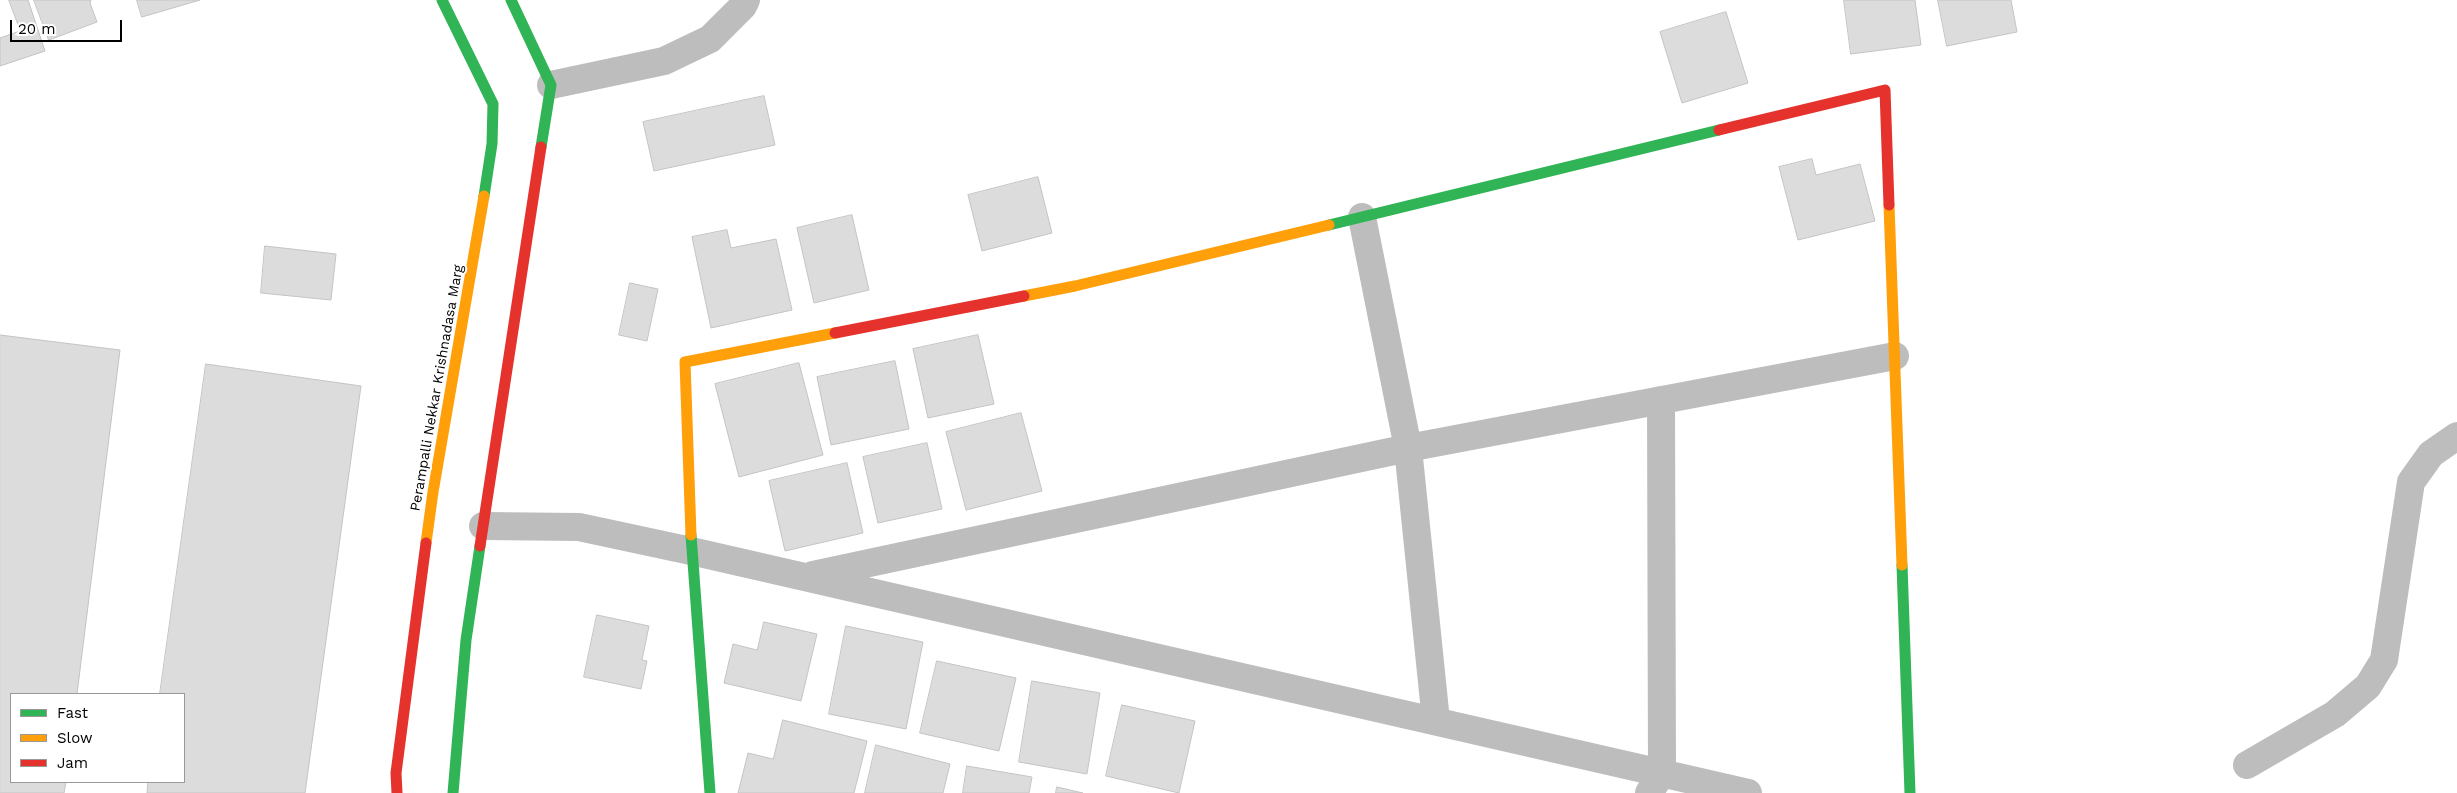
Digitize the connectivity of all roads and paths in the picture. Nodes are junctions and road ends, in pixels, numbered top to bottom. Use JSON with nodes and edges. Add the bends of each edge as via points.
{"nodes":[{"id":1,"x":442,"y":0,"type":"edge"},
{"id":2,"x":511,"y":0,"type":"edge"},
{"id":3,"x":746,"y":0,"type":"edge"},
{"id":4,"x":551,"y":85,"type":"junction"},
{"id":5,"x":1362,"y":217,"type":"junction"},
{"id":6,"x":1895,"y":356,"type":"junction"},
{"id":7,"x":1661,"y":400,"type":"junction"},
{"id":8,"x":2457,"y":436,"type":"edge"},
{"id":9,"x":1408,"y":448,"type":"junction"},
{"id":10,"x":483,"y":526,"type":"junction"},
{"id":11,"x":691,"y":551,"type":"junction"},
{"id":12,"x":804,"y":576,"type":"junction"},
{"id":13,"x":1436,"y":721,"type":"junction"},
{"id":14,"x":2247,"y":765,"type":"dead end"},
{"id":15,"x":1655,"y":783,"type":"edge"},
{"id":16,"x":398,"y":793,"type":"edge"},
{"id":17,"x":453,"y":793,"type":"edge"},
{"id":18,"x":710,"y":793,"type":"edge"},
{"id":19,"x":1748,"y":793,"type":"edge"},
{"id":20,"x":1910,"y":793,"type":"edge"}],
"edges":[{"from":1,"to":16,"type":"street","name":"Perampalli Nekkar Krishnadasa Marg","via":[[493,104],[492,144],[433,492],[396,773]]},
{"from":2,"to":4,"type":"street"},
{"from":3,"to":4,"type":"street","via":[[710,38],[664,62]]},
{"from":4,"to":10,"type":"street"},
{"from":5,"to":6,"type":"street","via":[[1885,90]]},
{"from":5,"to":9,"type":"street"},
{"from":5,"to":11,"type":"street","via":[[1075,286],[685,362]]},
{"from":6,"to":7,"type":"street"},
{"from":6,"to":20,"type":"street"},
{"from":7,"to":9,"type":"street"},
{"from":7,"to":15,"type":"street"},
{"from":8,"to":14,"type":"street","via":[[2431,454],[2411,482],[2384,660],[2368,686],[2335,714]]},
{"from":9,"to":12,"type":"street"},
{"from":9,"to":13,"type":"street"},
{"from":10,"to":11,"type":"street","via":[[579,527]]},
{"from":10,"to":17,"type":"street","via":[[466,640]]},
{"from":11,"to":12,"type":"street"},
{"from":11,"to":18,"type":"street"},
{"from":12,"to":13,"type":"street"},
{"from":13,"to":15,"type":"street"},
{"from":15,"to":19,"type":"street"}]}
